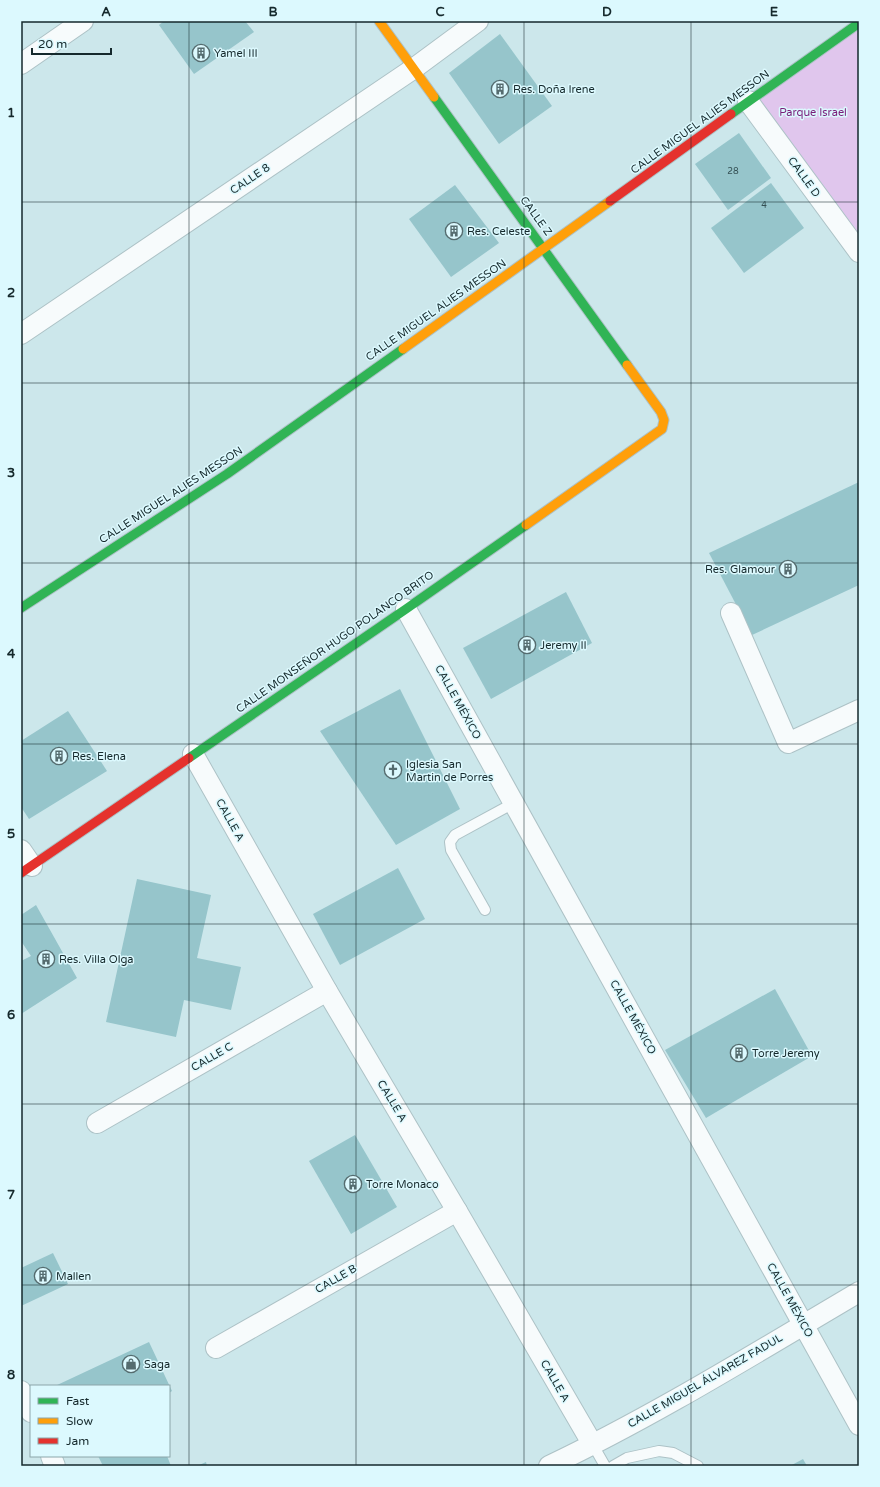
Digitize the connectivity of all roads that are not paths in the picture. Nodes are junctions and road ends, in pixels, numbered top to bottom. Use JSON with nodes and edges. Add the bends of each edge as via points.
{"nodes":[{"id":1,"x":83,"y":21,"type":"edge"},
{"id":2,"x":378,"y":21,"type":"edge"},
{"id":3,"x":478,"y":21,"type":"edge"},
{"id":4,"x":859,"y":23,"type":"edge"},
{"id":5,"x":21,"y":64,"type":"edge"},
{"id":6,"x":413,"y":69,"type":"junction"},
{"id":7,"x":748,"y":101,"type":"junction"},
{"id":8,"x":544,"y":248,"type":"junction"},
{"id":9,"x":859,"y":252,"type":"edge"},
{"id":10,"x":21,"y":334,"type":"edge"},
{"id":11,"x":662,"y":429,"type":"joint"},
{"id":12,"x":21,"y":608,"type":"edge"},
{"id":13,"x":406,"y":609,"type":"junction"},
{"id":14,"x":731,"y":613,"type":"dead end"},
{"id":15,"x":859,"y":710,"type":"edge"},
{"id":16,"x":193,"y":754,"type":"junction"},
{"id":17,"x":514,"y":803,"type":"junction"},
{"id":18,"x":21,"y":850,"type":"edge"},
{"id":19,"x":26,"y":870,"type":"edge"},
{"id":20,"x":485,"y":910,"type":"dead end"},
{"id":21,"x":326,"y":991,"type":"junction"},
{"id":22,"x":97,"y":1123,"type":"dead end"},
{"id":23,"x":456,"y":1211,"type":"junction"},
{"id":24,"x":859,"y":1292,"type":"edge"},
{"id":25,"x":804,"y":1324,"type":"junction"},
{"id":26,"x":216,"y":1348,"type":"dead end"},
{"id":27,"x":21,"y":1391,"type":"edge"},
{"id":28,"x":27,"y":1412,"type":"edge"},
{"id":29,"x":859,"y":1425,"type":"edge"},
{"id":30,"x":593,"y":1445,"type":"junction"},
{"id":31,"x":550,"y":1466,"type":"edge"},
{"id":32,"x":605,"y":1466,"type":"edge"},
{"id":33,"x":612,"y":1466,"type":"edge"},
{"id":34,"x":698,"y":1466,"type":"edge"}],
"edges":[{"from":1,"to":5,"type":"street"},
{"from":2,"to":6,"type":"street","name":"CALLE Z"},
{"from":3,"to":6,"type":"street","name":"CALLE 8"},
{"from":4,"to":7,"type":"street","name":"CALLE MIGUEL ALIES MESSON"},
{"from":6,"to":8,"type":"street","name":"CALLE Z"},
{"from":6,"to":10,"type":"street","name":"CALLE 8"},
{"from":7,"to":8,"type":"street","name":"CALLE MIGUEL ALIES MESSON"},
{"from":7,"to":9,"type":"street","name":"CALLE D"},
{"from":8,"to":11,"type":"street","name":"CALLE Z","via":[[661,412],[664,420]]},
{"from":8,"to":12,"type":"street","name":"CALLE MIGUEL ALIES MESSON","via":[[227,474]]},
{"from":11,"to":13,"type":"street","name":"CALLE MONSEÑOR HUGO POLANCO BRITO"},
{"from":13,"to":16,"type":"street","name":"CALLE MONSEÑOR HUGO POLANCO BRITO"},
{"from":13,"to":17,"type":"street","name":"CALLE MÉXICO"},
{"from":14,"to":15,"type":"street","via":[[788,743]]},
{"from":16,"to":19,"type":"street","name":"CALLE MONSEÑOR HUGO POLANCO BRITO"},
{"from":16,"to":21,"type":"street","name":"CALLE A"},
{"from":17,"to":20,"type":"lane","via":[[455,835],[450,842],[451,850]]},
{"from":17,"to":25,"type":"street","name":"CALLE MÉXICO"},
{"from":18,"to":19,"type":"street"},
{"from":21,"to":22,"type":"street","name":"CALLE C"},
{"from":21,"to":23,"type":"street","name":"CALLE A"},
{"from":23,"to":26,"type":"street","name":"CALLE B"},
{"from":23,"to":30,"type":"street","name":"CALLE A"},
{"from":24,"to":25,"type":"street","name":"CALLE MIGUEL ÁLVAREZ FADUL"},
{"from":25,"to":29,"type":"street","name":"CALLE MÉXICO"},
{"from":25,"to":30,"type":"street","name":"CALLE MIGUEL ÁLVAREZ FADUL","via":[[697,1388]]},
{"from":27,"to":28,"type":"street"},
{"from":30,"to":31,"type":"street","name":"CALLE MIGUEL ÁLVAREZ FADUL"},
{"from":30,"to":32,"type":"lane"},
{"from":33,"to":34,"type":"lane","via":[[626,1458],[659,1451]]}]}
